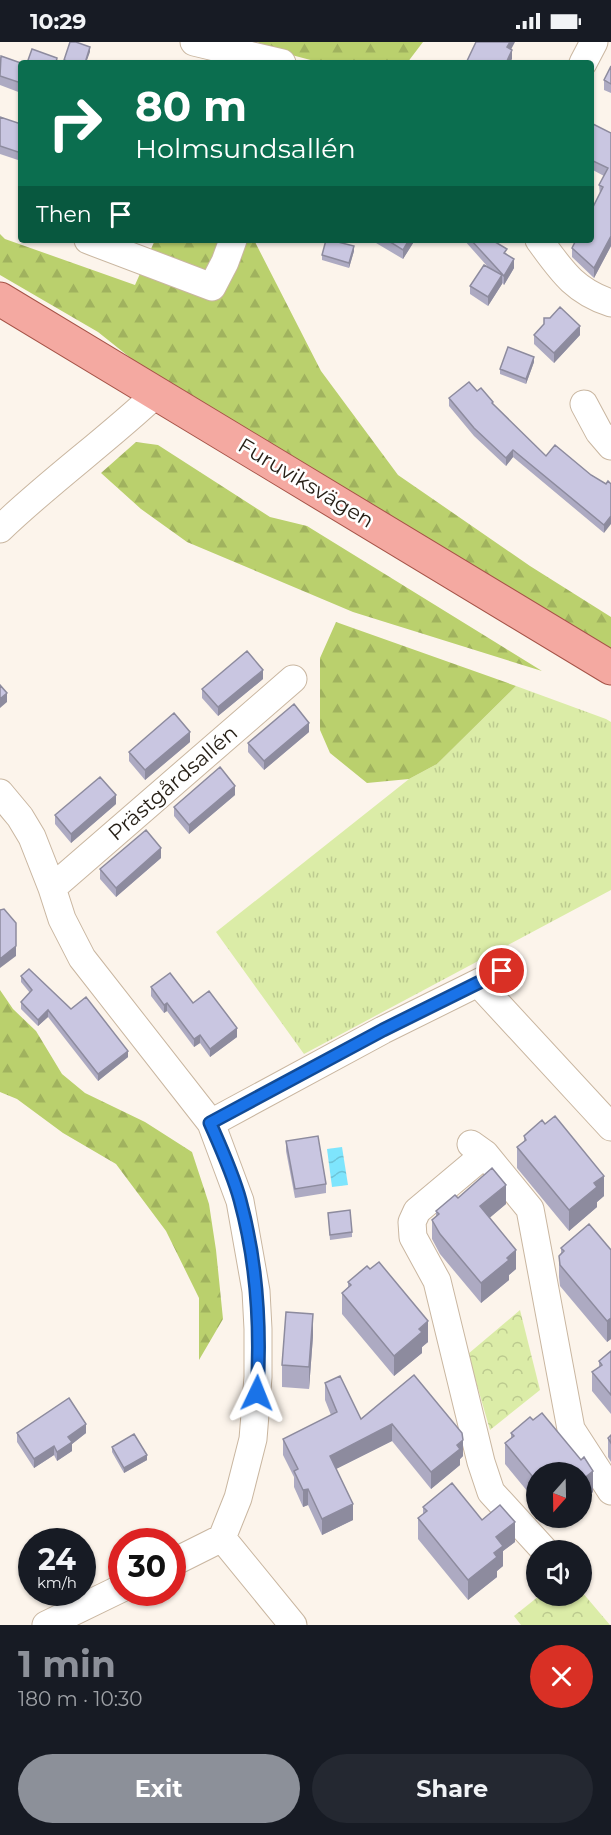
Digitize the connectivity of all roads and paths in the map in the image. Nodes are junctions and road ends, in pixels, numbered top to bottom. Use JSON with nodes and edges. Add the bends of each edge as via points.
{"nodes":[{"id":1,"x":194,"y":42,"type":"edge"},
{"id":2,"x":594,"y":42,"type":"edge"},
{"id":3,"x":255,"y":60,"type":"edge"},
{"id":4,"x":585,"y":60,"type":"edge"},
{"id":5,"x":96,"y":243,"type":"edge"},
{"id":6,"x":232,"y":243,"type":"edge"},
{"id":7,"x":541,"y":243,"type":"edge"},
{"id":8,"x":0,"y":300,"type":"edge"},
{"id":9,"x":611,"y":303,"type":"edge"},
{"id":10,"x":156,"y":394,"type":"junction"},
{"id":11,"x":584,"y":404,"type":"dead end"},
{"id":12,"x":611,"y":446,"type":"edge"},
{"id":13,"x":0,"y":529,"type":"edge"},
{"id":14,"x":611,"y":668,"type":"edge"},
{"id":15,"x":293,"y":679,"type":"dead end"},
{"id":16,"x":0,"y":793,"type":"edge"},
{"id":17,"x":52,"y":888,"type":"junction"},
{"id":18,"x":210,"y":1123,"type":"junction"},
{"id":19,"x":611,"y":1127,"type":"edge"},
{"id":20,"x":611,"y":1491,"type":"edge"},
{"id":21,"x":222,"y":1538,"type":"junction"},
{"id":22,"x":535,"y":1540,"type":"edge"},
{"id":23,"x":186,"y":1556,"type":"edge"},
{"id":24,"x":108,"y":1595,"type":"edge"},
{"id":25,"x":46,"y":1625,"type":"edge"},
{"id":26,"x":293,"y":1625,"type":"edge"}],
"edges":[{"from":1,"to":3,"type":"street"},
{"from":2,"to":4,"type":"street"},
{"from":5,"to":6,"type":"street","via":[[212,288]]},
{"from":7,"to":9,"type":"street","via":[[577,287]]},
{"from":8,"to":10,"type":"main road","name":"Furuviksvägen"},
{"from":10,"to":13,"type":"street"},
{"from":10,"to":14,"type":"main road","name":"Furuviksvägen"},
{"from":11,"to":12,"type":"street"},
{"from":15,"to":17,"type":"street","name":"Prästgårdsallén"},
{"from":16,"to":17,"type":"street","via":[[32,837]]},
{"from":17,"to":18,"type":"street","via":[[81,958]]},
{"from":18,"to":19,"type":"street","via":[[383,1030],[490,978]]},
{"from":18,"to":21,"type":"street","via":[[240,1201],[256,1291],[258,1329],[253,1439],[238,1498]]},
{"from":20,"to":22,"type":"street","via":[[571,1430],[530,1209],[478,1149],[417,1211],[412,1222],[413,1237],[437,1281],[491,1492]]},
{"from":21,"to":23,"type":"street"},
{"from":21,"to":26,"type":"street"},
{"from":24,"to":25,"type":"street"}]}
